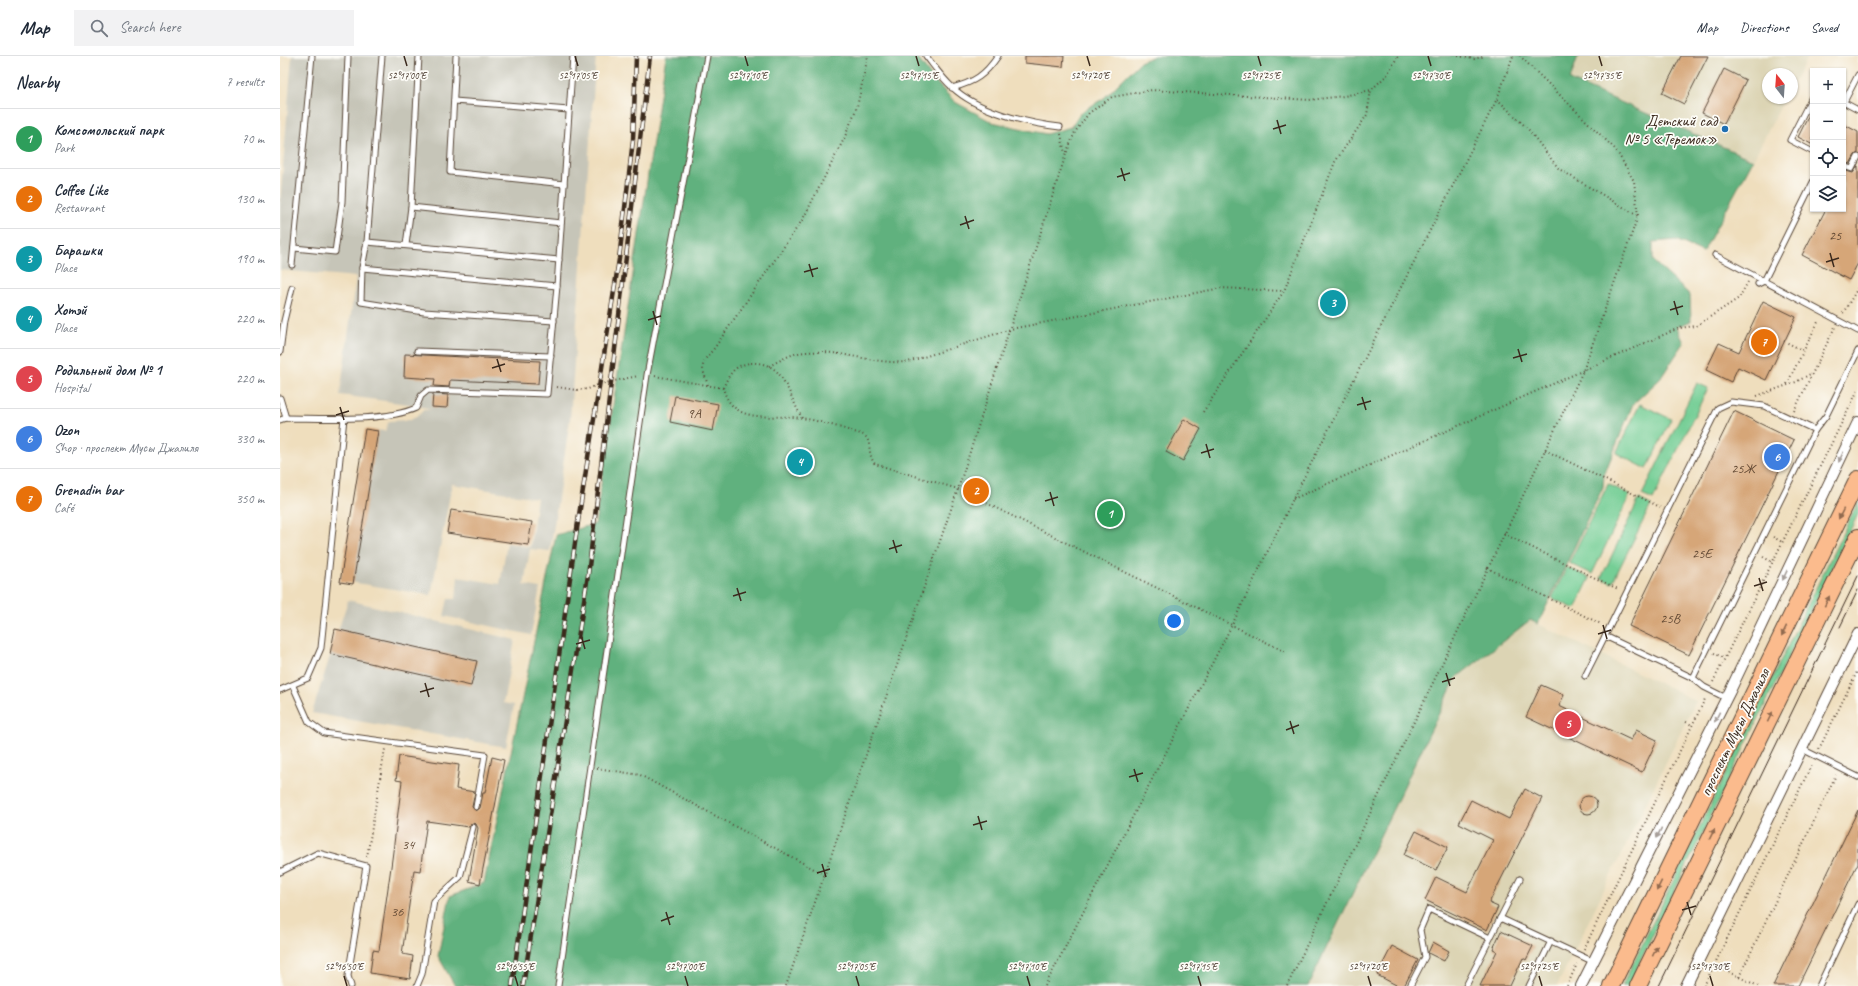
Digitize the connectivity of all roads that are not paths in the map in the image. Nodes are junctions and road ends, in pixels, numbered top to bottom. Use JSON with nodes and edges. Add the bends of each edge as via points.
{"nodes":[{"id":1,"x":312,"y":56,"type":"edge"},
{"id":2,"x":348,"y":56,"type":"edge"},
{"id":3,"x":382,"y":56,"type":"edge"},
{"id":4,"x":419,"y":56,"type":"edge"},
{"id":5,"x":456,"y":56,"type":"edge"},
{"id":6,"x":573,"y":56,"type":"edge"},
{"id":7,"x":707,"y":56,"type":"edge"},
{"id":8,"x":926,"y":56,"type":"edge"},
{"id":9,"x":998,"y":56,"type":"edge"},
{"id":10,"x":1858,"y":75,"type":"edge"},
{"id":11,"x":952,"y":88,"type":"junction"},
{"id":12,"x":1846,"y":98,"type":"edge"},
{"id":13,"x":454,"y":101,"type":"junction"},
{"id":14,"x":1810,"y":101,"type":"edge"},
{"id":15,"x":1846,"y":103,"type":"edge"},
{"id":16,"x":569,"y":110,"type":"junction"},
{"id":17,"x":1858,"y":110,"type":"edge"},
{"id":18,"x":1060,"y":127,"type":"road end"},
{"id":19,"x":1810,"y":150,"type":"edge"},
{"id":20,"x":1858,"y":157,"type":"edge"},
{"id":21,"x":1846,"y":167,"type":"edge"},
{"id":22,"x":564,"y":184,"type":"junction"},
{"id":23,"x":1810,"y":188,"type":"edge"},
{"id":24,"x":411,"y":207,"type":"junction"},
{"id":25,"x":561,"y":224,"type":"junction"},
{"id":26,"x":368,"y":242,"type":"junction"},
{"id":27,"x":406,"y":245,"type":"junction"},
{"id":28,"x":294,"y":248,"type":"junction"},
{"id":29,"x":1715,"y":255,"type":"dead end"},
{"id":30,"x":559,"y":260,"type":"junction"},
{"id":31,"x":292,"y":265,"type":"dead end"},
{"id":32,"x":362,"y":268,"type":"junction"},
{"id":33,"x":1764,"y":281,"type":"junction"},
{"id":34,"x":1758,"y":284,"type":"dead end"},
{"id":35,"x":557,"y":286,"type":"junction"},
{"id":36,"x":292,"y":288,"type":"dead end"},
{"id":37,"x":554,"y":321,"type":"junction"},
{"id":38,"x":1858,"y":331,"type":"edge"},
{"id":39,"x":417,"y":351,"type":"dead end"},
{"id":40,"x":1858,"y":351,"type":"edge"},
{"id":41,"x":280,"y":352,"type":"edge"},
{"id":42,"x":550,"y":356,"type":"junction"},
{"id":43,"x":280,"y":398,"type":"edge"},
{"id":44,"x":286,"y":418,"type":"junction"},
{"id":45,"x":344,"y":418,"type":"junction"},
{"id":46,"x":280,"y":420,"type":"edge"},
{"id":47,"x":1858,"y":422,"type":"edge"},
{"id":48,"x":1815,"y":430,"type":"junction"},
{"id":49,"x":1858,"y":479,"type":"edge"},
{"id":50,"x":1858,"y":537,"type":"edge"},
{"id":51,"x":1858,"y":634,"type":"edge"},
{"id":52,"x":1605,"y":636,"type":"junction"},
{"id":53,"x":1585,"y":676,"type":"dead end"},
{"id":54,"x":1693,"y":678,"type":"junction"},
{"id":55,"x":293,"y":686,"type":"junction"},
{"id":56,"x":280,"y":690,"type":"edge"},
{"id":57,"x":1726,"y":698,"type":"junction"},
{"id":58,"x":1802,"y":749,"type":"junction"},
{"id":59,"x":1858,"y":777,"type":"edge"},
{"id":60,"x":476,"y":807,"type":"dead end"},
{"id":61,"x":473,"y":827,"type":"dead end"},
{"id":62,"x":280,"y":872,"type":"edge"},
{"id":63,"x":1520,"y":879,"type":"dead end"},
{"id":64,"x":1858,"y":904,"type":"edge"},
{"id":65,"x":1500,"y":918,"type":"junction"},
{"id":66,"x":1490,"y":938,"type":"junction"},
{"id":67,"x":1551,"y":942,"type":"junction"},
{"id":68,"x":1595,"y":962,"type":"junction"},
{"id":69,"x":351,"y":986,"type":"edge"},
{"id":70,"x":417,"y":986,"type":"edge"},
{"id":71,"x":558,"y":986,"type":"edge"},
{"id":72,"x":1410,"y":986,"type":"edge"},
{"id":73,"x":1466,"y":986,"type":"edge"},
{"id":74,"x":1529,"y":986,"type":"edge"},
{"id":75,"x":1582,"y":986,"type":"edge"},
{"id":76,"x":1611,"y":986,"type":"edge"},
{"id":77,"x":1638,"y":986,"type":"edge"},
{"id":78,"x":1686,"y":986,"type":"edge"},
{"id":79,"x":1819,"y":986,"type":"edge"}],
"edges":[{"from":1,"to":28,"type":"lane"},
{"from":2,"to":28,"type":"lane","via":[[342,202],[335,252]]},
{"from":3,"to":26,"type":"lane"},
{"from":4,"to":24,"type":"lane"},
{"from":5,"to":13,"type":"lane"},
{"from":6,"to":16,"type":"lane"},
{"from":7,"to":71,"type":"lane","via":[[647,375]]},
{"from":8,"to":11,"type":"lane"},
{"from":9,"to":11,"type":"lane","via":[[988,70],[976,80]]},
{"from":10,"to":12,"type":"lane"},
{"from":11,"to":18,"type":"lane","via":[[996,113]]},
{"from":13,"to":16,"type":"lane"},
{"from":13,"to":22,"type":"lane","via":[[450,172]]},
{"from":14,"to":19,"type":"lane","via":[[1790,140]]},
{"from":15,"to":17,"type":"lane"},
{"from":16,"to":22,"type":"lane"},
{"from":20,"to":21,"type":"lane","via":[[1852,170]]},
{"from":22,"to":25,"type":"lane"},
{"from":23,"to":33,"type":"lane"},
{"from":24,"to":25,"type":"lane"},
{"from":24,"to":27,"type":"lane"},
{"from":25,"to":30,"type":"lane"},
{"from":26,"to":27,"type":"lane"},
{"from":26,"to":32,"type":"lane"},
{"from":27,"to":30,"type":"lane"},
{"from":28,"to":31,"type":"lane"},
{"from":29,"to":33,"type":"lane"},
{"from":30,"to":35,"type":"lane"},
{"from":32,"to":35,"type":"lane"},
{"from":32,"to":37,"type":"lane","via":[[361,302],[424,312]]},
{"from":33,"to":34,"type":"lane"},
{"from":33,"to":38,"type":"lane"},
{"from":35,"to":37,"type":"lane"},
{"from":36,"to":41,"type":"lane"},
{"from":37,"to":42,"type":"lane"},
{"from":39,"to":42,"type":"lane"},
{"from":40,"to":48,"type":"lane","via":[[1824,421]]},
{"from":42,"to":45,"type":"lane","via":[[547,394],[428,390],[421,396],[416,408],[403,414]]},
{"from":43,"to":44,"type":"lane"},
{"from":44,"to":45,"type":"lane"},
{"from":44,"to":46,"type":"lane"},
{"from":45,"to":55,"type":"lane","via":[[321,648],[308,678]]},
{"from":47,"to":57,"type":"street","one_way":true},
{"from":48,"to":52,"type":"lane","via":[[1768,407],[1725,403],[1715,412]]},
{"from":48,"to":54,"type":"lane"},
{"from":49,"to":76,"type":"main road","name":"проспект Мусы Джалиля","one_way":true},
{"from":77,"to":50,"type":"main road","name":"проспект Мусы Джалиля","one_way":true},
{"from":51,"to":58,"type":"street"},
{"from":52,"to":53,"type":"lane"},
{"from":52,"to":54,"type":"lane"},
{"from":54,"to":57,"type":"lane"},
{"from":55,"to":56,"type":"lane"},
{"from":55,"to":60,"type":"lane","via":[[309,722],[324,733],[485,755]]},
{"from":57,"to":68,"type":"street","one_way":true},
{"from":58,"to":59,"type":"lane"},
{"from":58,"to":78,"type":"street"},
{"from":61,"to":70,"type":"lane","via":[[460,877],[434,901],[422,974]]},
{"from":62,"to":69,"type":"lane","via":[[318,853],[366,866],[348,976]]},
{"from":63,"to":65,"type":"lane"},
{"from":64,"to":79,"type":"lane"},
{"from":65,"to":66,"type":"lane"},
{"from":65,"to":67,"type":"lane"},
{"from":66,"to":72,"type":"lane","via":[[1430,909],[1420,930],[1424,957]]},
{"from":66,"to":73,"type":"lane"},
{"from":67,"to":68,"type":"lane"},
{"from":67,"to":74,"type":"lane"},
{"from":68,"to":75,"type":"street"}]}
